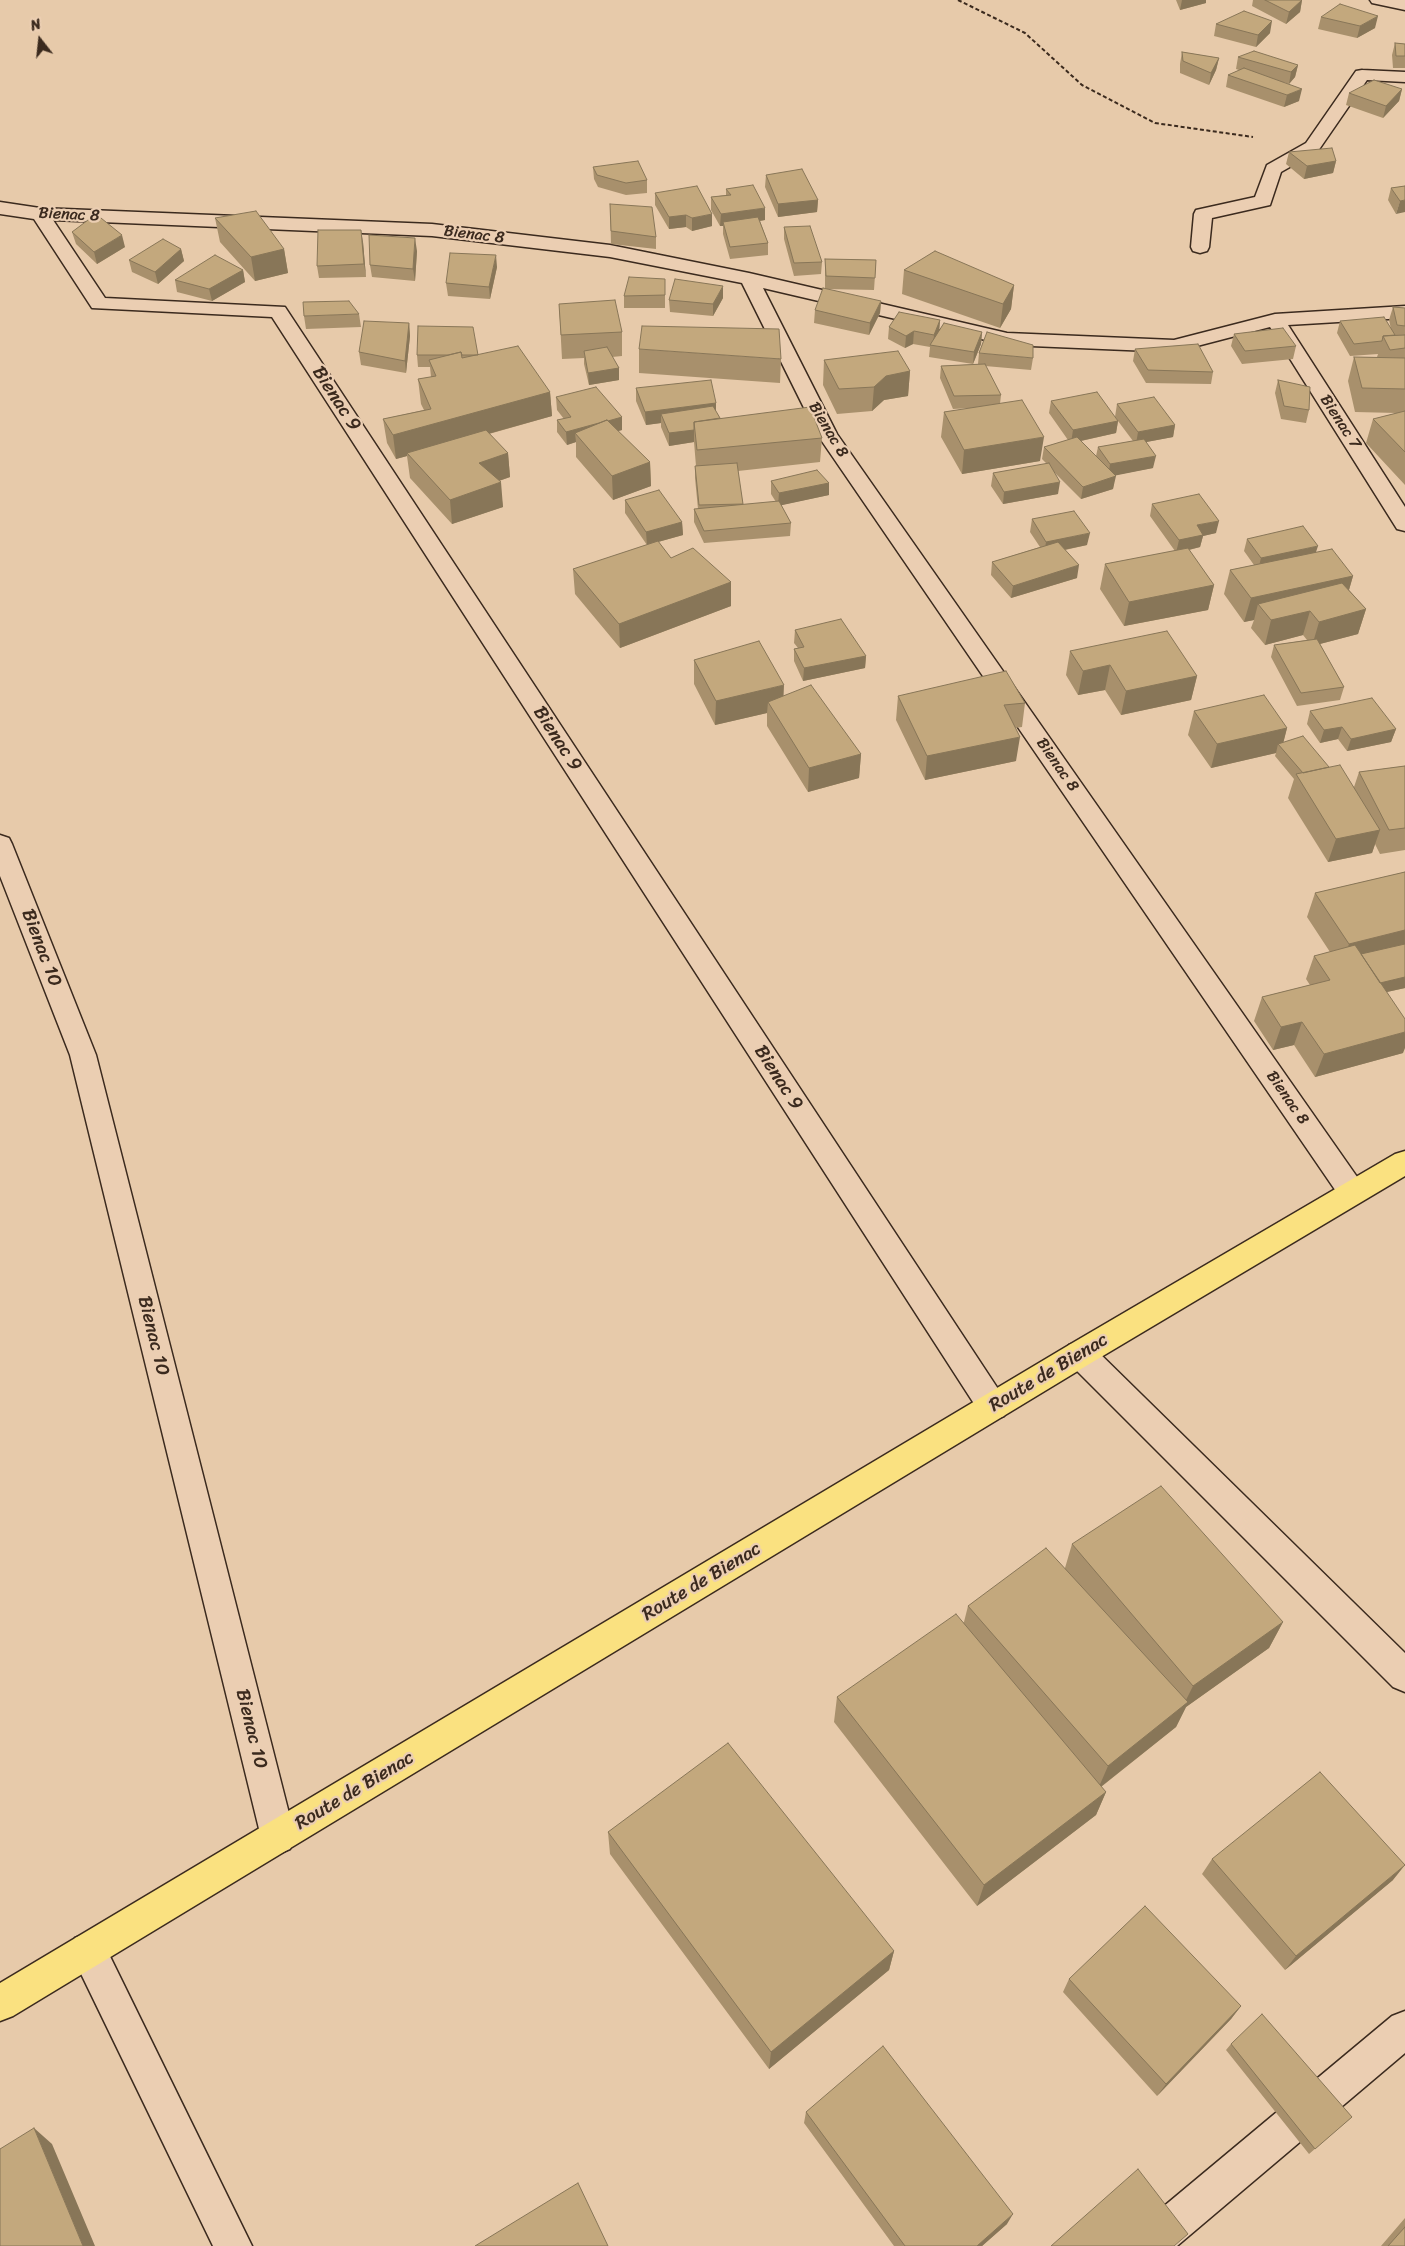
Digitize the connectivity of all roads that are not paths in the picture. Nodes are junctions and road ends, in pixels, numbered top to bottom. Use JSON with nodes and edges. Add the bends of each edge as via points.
{"nodes":[{"id":1,"x":1378,"y":0,"type":"edge"},
{"id":2,"x":1405,"y":5,"type":"edge"},
{"id":3,"x":1405,"y":77,"type":"edge"},
{"id":4,"x":0,"y":208,"type":"edge"},
{"id":5,"x":40,"y":214,"type":"junction"},
{"id":6,"x":1200,"y":247,"type":"dead end"},
{"id":7,"x":749,"y":279,"type":"junction"},
{"id":8,"x":1405,"y":312,"type":"edge"},
{"id":9,"x":1275,"y":320,"type":"junction"},
{"id":10,"x":1405,"y":524,"type":"edge"},
{"id":11,"x":0,"y":844,"type":"edge"},
{"id":12,"x":1405,"y":1162,"type":"edge"},
{"id":13,"x":1352,"y":1192,"type":"junction"},
{"id":14,"x":1080,"y":1354,"type":"junction"},
{"id":15,"x":993,"y":1407,"type":"junction"},
{"id":16,"x":1405,"y":1676,"type":"edge"},
{"id":17,"x":278,"y":1837,"type":"junction"},
{"id":18,"x":88,"y":1951,"type":"junction"},
{"id":19,"x":0,"y":2003,"type":"edge"},
{"id":20,"x":1405,"y":2029,"type":"edge"},
{"id":21,"x":233,"y":2246,"type":"edge"},
{"id":22,"x":1147,"y":2246,"type":"edge"}],
"edges":[{"from":1,"to":2,"type":"street"},
{"from":3,"to":6,"type":"street","via":[[1362,75],[1312,147],[1273,169],[1263,201],[1203,214]]},
{"from":4,"to":5,"type":"street","name":"Bienac 8"},
{"from":5,"to":7,"type":"street","name":"Bienac 8","via":[[432,230],[610,251]]},
{"from":5,"to":15,"type":"street","name":"Bienac 9","via":[[99,304],[278,311]]},
{"from":7,"to":9,"type":"street","via":[[1007,339],[1174,346]]},
{"from":7,"to":13,"type":"street","name":"Bienac 8","via":[[827,434]]},
{"from":8,"to":9,"type":"street"},
{"from":9,"to":10,"type":"street","name":"Bienac 7"},
{"from":11,"to":17,"type":"street","name":"Bienac 10","via":[[83,1055]]},
{"from":12,"to":13,"type":"main road","name":"Route de Bienac"},
{"from":13,"to":14,"type":"main road","name":"Route de Bienac"},
{"from":14,"to":15,"type":"main road","name":"Route de Bienac"},
{"from":14,"to":16,"type":"street"},
{"from":15,"to":17,"type":"main road","name":"Route de Bienac"},
{"from":17,"to":18,"type":"main road","name":"Route de Bienac"},
{"from":18,"to":19,"type":"main road","name":"Route de Bienac"},
{"from":18,"to":21,"type":"street"},
{"from":20,"to":22,"type":"street"}]}
